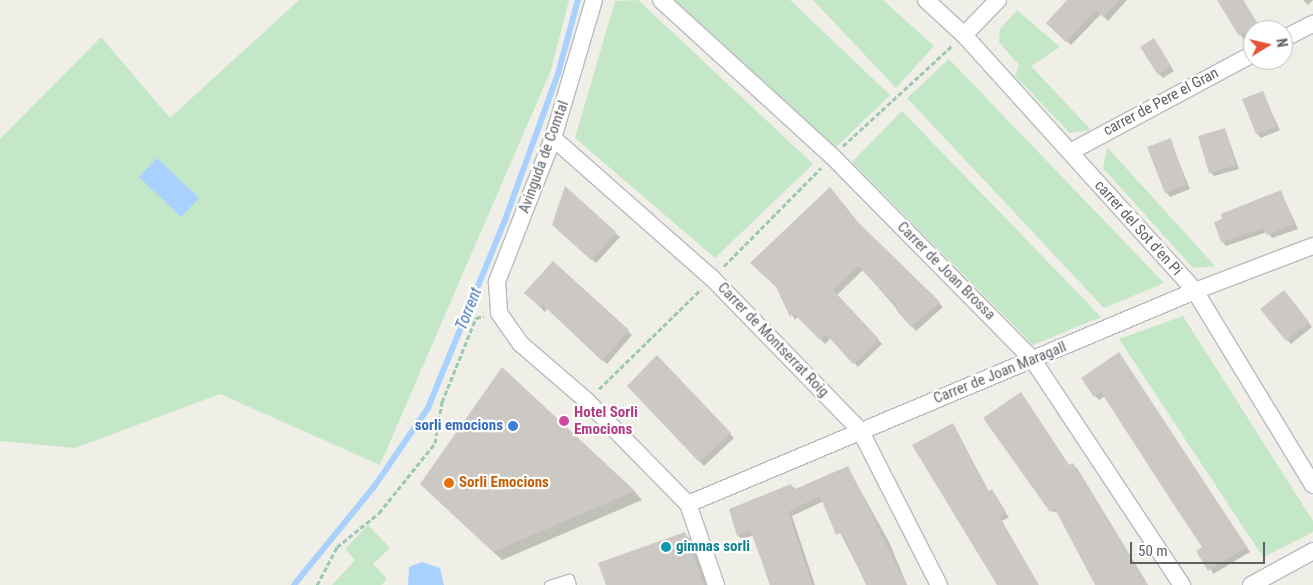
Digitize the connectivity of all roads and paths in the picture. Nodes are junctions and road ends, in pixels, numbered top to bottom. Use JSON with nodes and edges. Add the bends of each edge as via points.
{"nodes":[{"id":1,"x":594,"y":0,"type":"edge"},
{"id":2,"x":661,"y":0,"type":"edge"},
{"id":3,"x":926,"y":0,"type":"edge"},
{"id":4,"x":998,"y":0,"type":"edge"},
{"id":5,"x":1313,"y":24,"type":"edge"},
{"id":6,"x":1293,"y":34,"type":"edge"},
{"id":7,"x":964,"y":35,"type":"junction"},
{"id":8,"x":1243,"y":59,"type":"edge"},
{"id":9,"x":554,"y":138,"type":"junction"},
{"id":10,"x":1070,"y":152,"type":"junction"},
{"id":11,"x":832,"y":156,"type":"junction"},
{"id":12,"x":1313,"y":246,"type":"edge"},
{"id":13,"x":712,"y":278,"type":"junction"},
{"id":14,"x":1195,"y":291,"type":"junction"},
{"id":15,"x":499,"y":313,"type":"junction"},
{"id":16,"x":1033,"y":360,"type":"junction"},
{"id":17,"x":587,"y":401,"type":"junction"},
{"id":18,"x":860,"y":430,"type":"junction"},
{"id":19,"x":1313,"y":485,"type":"edge"},
{"id":20,"x":688,"y":504,"type":"junction"},
{"id":21,"x":1313,"y":551,"type":"edge"},
{"id":22,"x":317,"y":585,"type":"edge"},
{"id":23,"x":549,"y":585,"type":"edge"},
{"id":24,"x":571,"y":585,"type":"edge"},
{"id":25,"x":716,"y":585,"type":"edge"},
{"id":26,"x":939,"y":585,"type":"edge"},
{"id":27,"x":1182,"y":585,"type":"edge"},
{"id":28,"x":1251,"y":585,"type":"edge"}],
"edges":[{"from":1,"to":9,"type":"street","name":"Avinguda de Comtal"},
{"from":2,"to":11,"type":"street","name":"Carrer de Joan Brossa"},
{"from":3,"to":7,"type":"street","name":"carrer del Sot d'en Pi"},
{"from":4,"to":7,"type":"street"},
{"from":5,"to":6,"type":"street"},
{"from":7,"to":10,"type":"street","name":"carrer del Sot d'en Pi"},
{"from":7,"to":11,"type":"path"},
{"from":8,"to":10,"type":"street","name":"carrer de Pere el Gran"},
{"from":9,"to":13,"type":"street","name":"Carrer de Montserrat Roig"},
{"from":9,"to":15,"type":"street","name":"Avinguda de Comtal","via":[[497,282]]},
{"from":10,"to":14,"type":"street","name":"carrer del Sot d'en Pi"},
{"from":11,"to":13,"type":"path"},
{"from":11,"to":16,"type":"street","name":"Carrer de Joan Brossa"},
{"from":12,"to":14,"type":"street","name":"Carrer de Joan Maragall"},
{"from":13,"to":17,"type":"path"},
{"from":13,"to":18,"type":"street","name":"Carrer de Montserrat Roig"},
{"from":14,"to":16,"type":"street","name":"Carrer de Joan Maragall"},
{"from":14,"to":19,"type":"street","name":"carrer del Sot d'en Pi"},
{"from":15,"to":17,"type":"street","via":[[521,344]]},
{"from":15,"to":22,"type":"path","via":[[476,318],[442,402],[435,443],[379,513],[337,547]]},
{"from":16,"to":18,"type":"street","name":"Carrer de Joan Maragall"},
{"from":16,"to":27,"type":"street","name":"Carrer de Joan Brossa"},
{"from":17,"to":20,"type":"street"},
{"from":18,"to":20,"type":"street","name":"Carrer de Joan Maragall"},
{"from":18,"to":26,"type":"street","name":"Carrer de Montserrat Roig"},
{"from":20,"to":25,"type":"street"},
{"from":21,"to":28,"type":"street"},
{"from":23,"to":24,"type":"lane","via":[[569,579]]}]}
